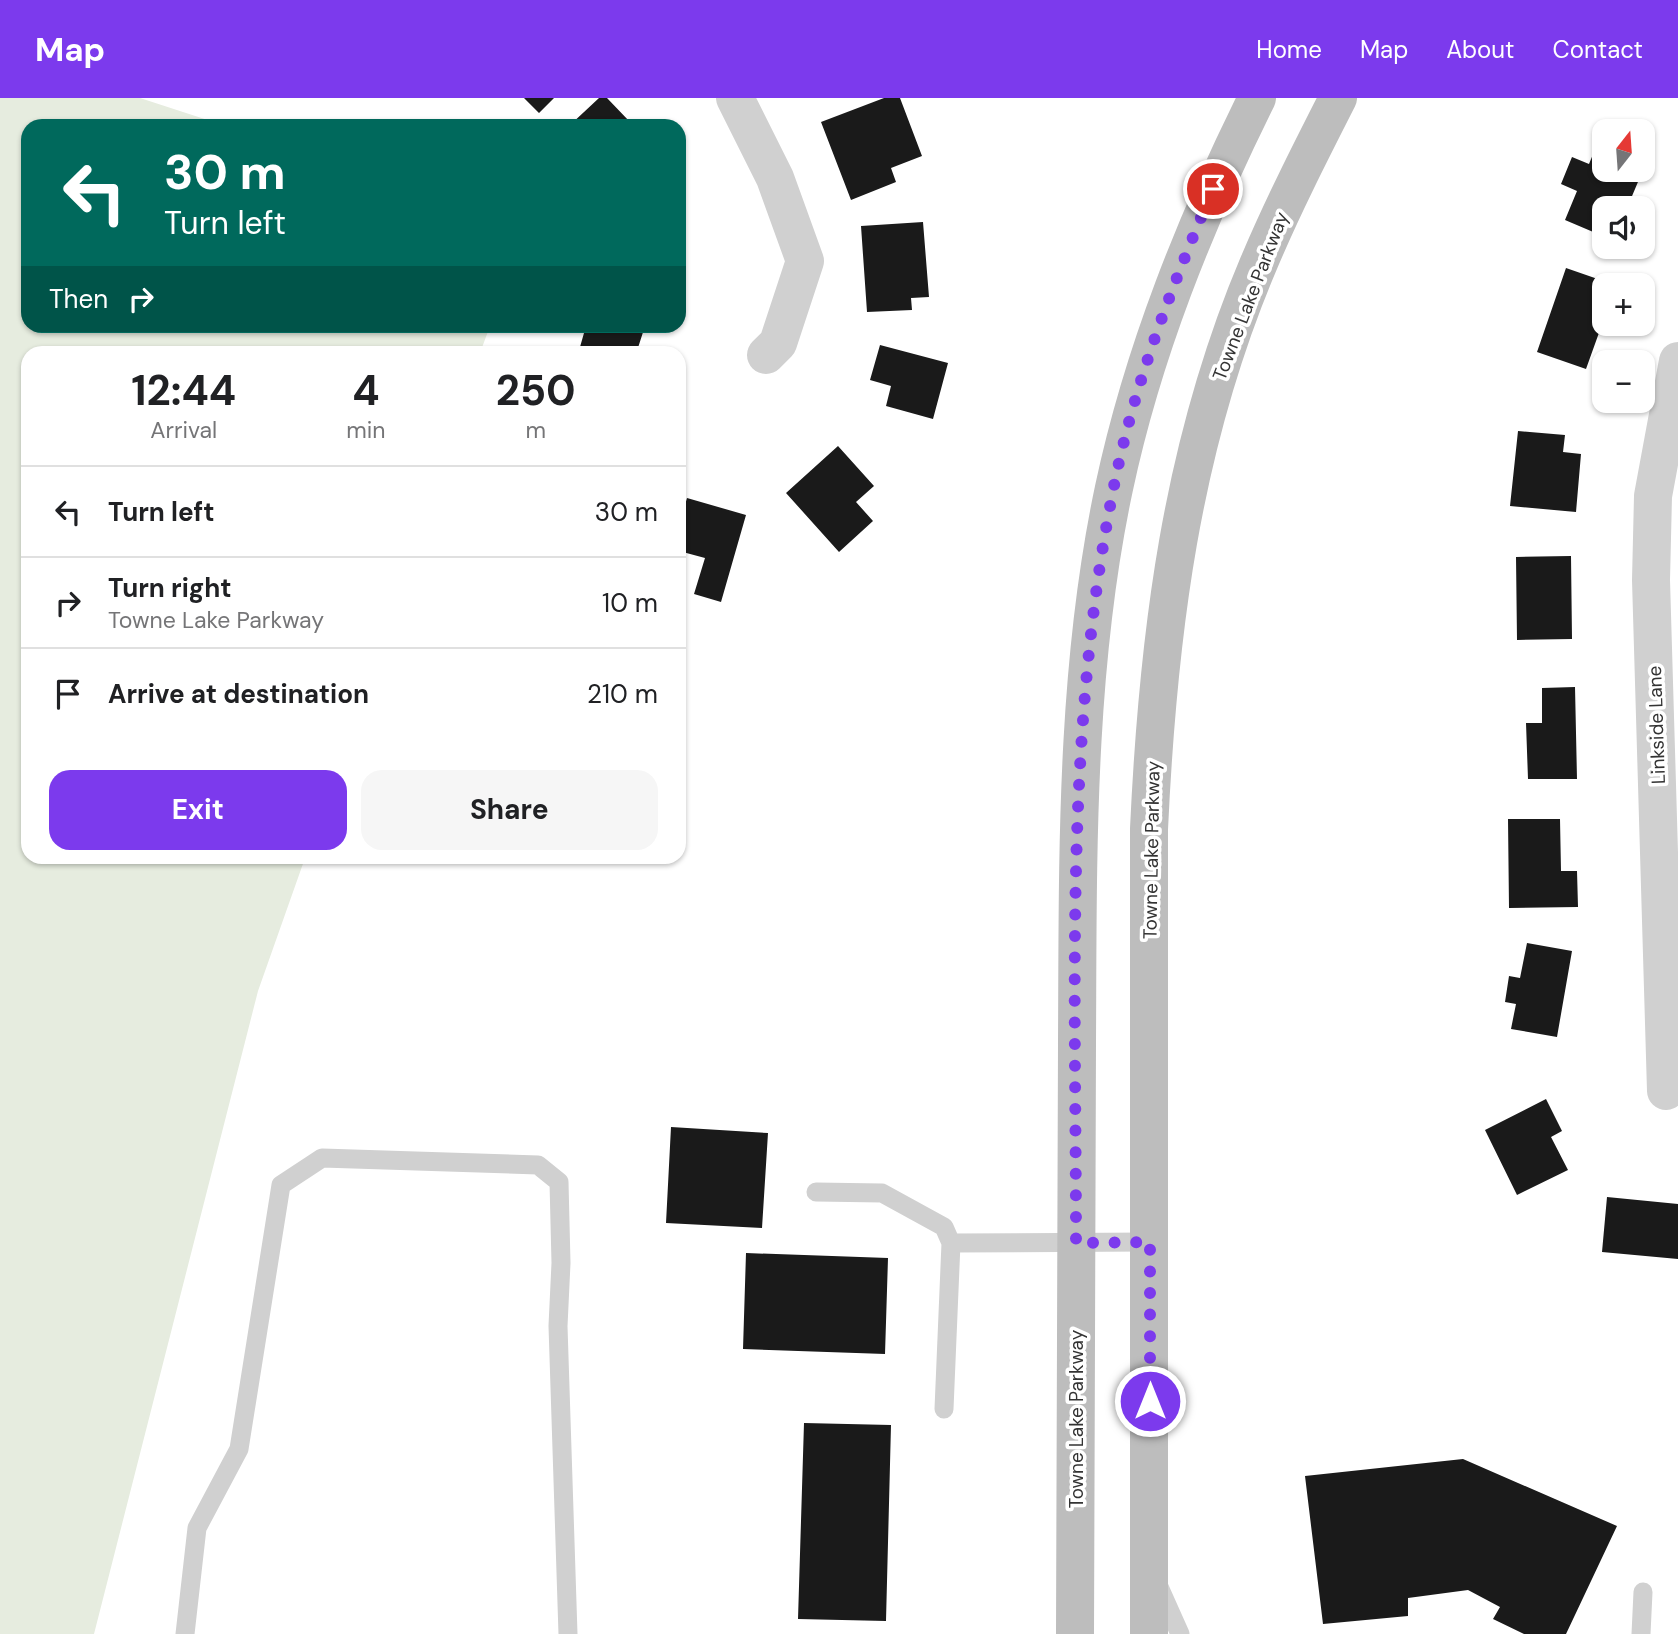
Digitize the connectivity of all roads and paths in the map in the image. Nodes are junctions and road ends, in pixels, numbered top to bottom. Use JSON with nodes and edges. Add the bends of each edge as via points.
{"nodes":[{"id":1,"x":735,"y":98,"type":"edge"},
{"id":2,"x":1256,"y":98,"type":"edge"},
{"id":3,"x":1338,"y":98,"type":"edge"},
{"id":4,"x":766,"y":355,"type":"dead end"},
{"id":5,"x":1678,"y":361,"type":"edge"},
{"id":6,"x":1666,"y":676,"type":"edge"},
{"id":7,"x":1666,"y":1091,"type":"dead end"},
{"id":8,"x":816,"y":1192,"type":"dead end"},
{"id":9,"x":1150,"y":1242,"type":"junction"},
{"id":10,"x":1076,"y":1243,"type":"junction"},
{"id":11,"x":951,"y":1244,"type":"junction"},
{"id":12,"x":944,"y":1409,"type":"dead end"},
{"id":13,"x":1149,"y":1559,"type":"junction"},
{"id":14,"x":1643,"y":1592,"type":"dead end"},
{"id":15,"x":185,"y":1634,"type":"edge"},
{"id":16,"x":568,"y":1634,"type":"edge"},
{"id":17,"x":1075,"y":1634,"type":"edge"},
{"id":18,"x":1149,"y":1634,"type":"edge"},
{"id":19,"x":1180,"y":1634,"type":"edge"},
{"id":20,"x":1642,"y":1634,"type":"edge"}],
"edges":[{"from":1,"to":4,"type":"street","via":[[775,178],[805,261],[778,343]]},
{"from":2,"to":10,"type":"main road","name":"Towne Lake Parkway","via":[[1184,256],[1158,331],[1130,421],[1101,558],[1086,676],[1079,807]]},
{"from":3,"to":9,"type":"main road","name":"Towne Lake Parkway","via":[[1262,255],[1227,348],[1195,456],[1168,588],[1155,704],[1149,829]]},
{"from":5,"to":6,"type":"street","name":"Linkside Lane","via":[[1653,496],[1651,580]]},
{"from":6,"to":7,"type":"street","name":"Linkside Lane"},
{"from":8,"to":11,"type":"lane","via":[[891,1196],[938,1222]]},
{"from":9,"to":10,"type":"lane"},
{"from":9,"to":13,"type":"main road","name":"Towne Lake Parkway"},
{"from":10,"to":11,"type":"lane"},
{"from":10,"to":17,"type":"main road","name":"Towne Lake Parkway"},
{"from":11,"to":12,"type":"lane"},
{"from":13,"to":18,"type":"main road","name":"Towne Lake Parkway"},
{"from":13,"to":19,"type":"lane"},
{"from":14,"to":20,"type":"lane"},
{"from":15,"to":16,"type":"lane","via":[[197,1528],[239,1449],[281,1185],[322,1158],[538,1165],[559,1182],[558,1326]]}]}
